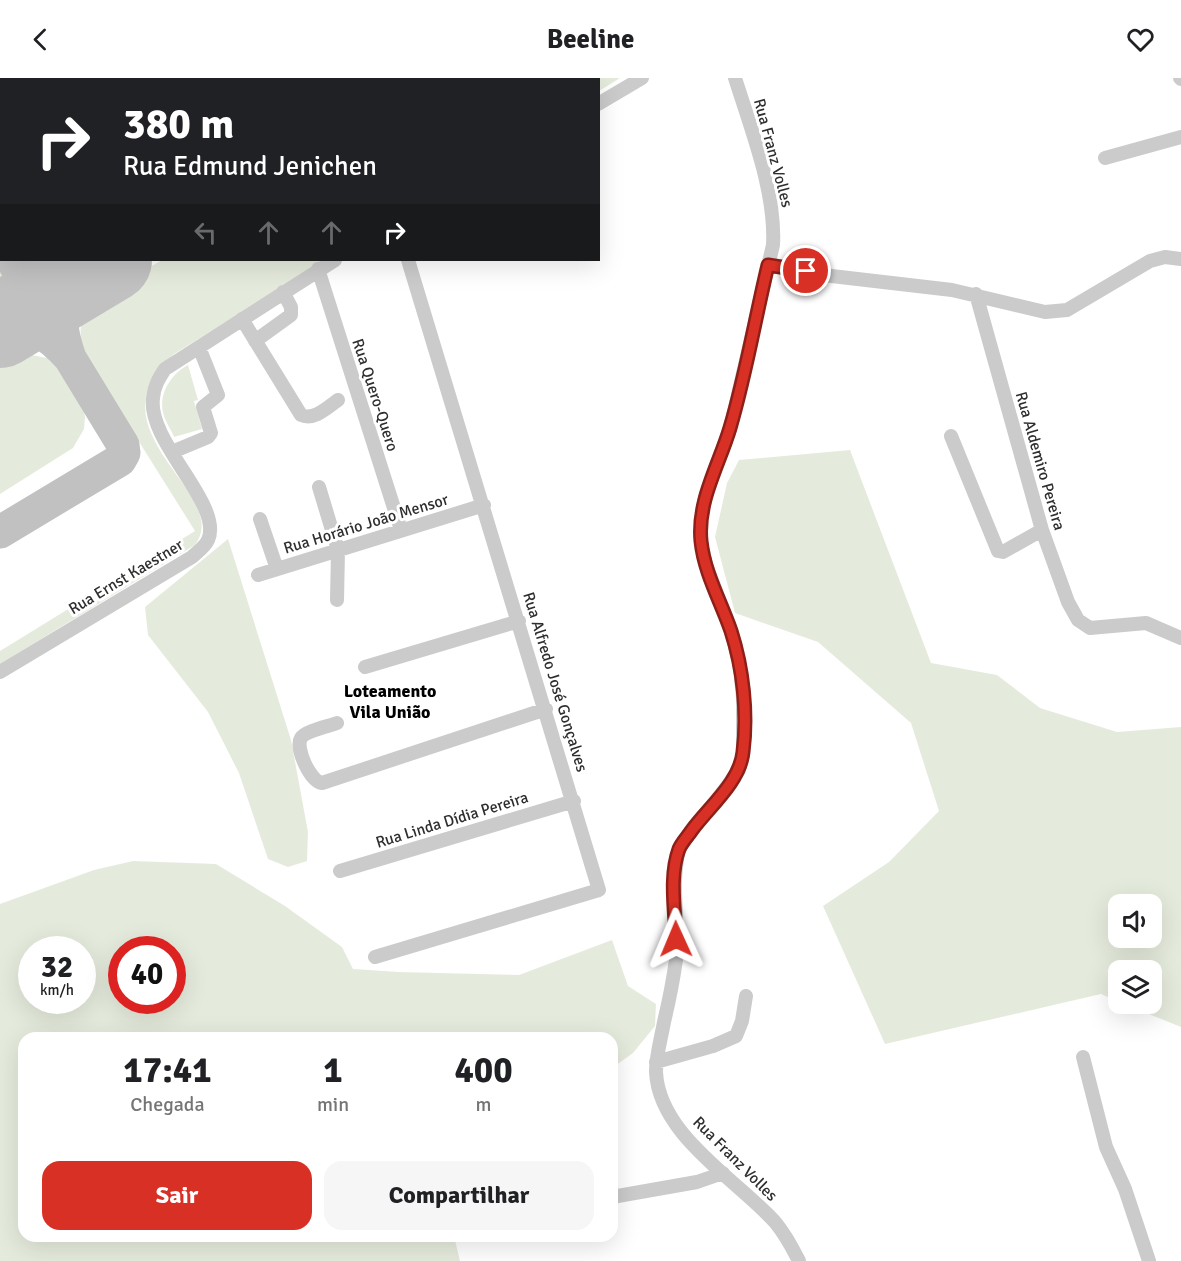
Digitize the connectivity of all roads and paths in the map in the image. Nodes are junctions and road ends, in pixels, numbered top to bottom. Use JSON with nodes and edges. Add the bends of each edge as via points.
{"nodes":[{"id":1,"x":642,"y":78,"type":"edge"},
{"id":2,"x":735,"y":78,"type":"edge"},
{"id":3,"x":600,"y":103,"type":"edge"},
{"id":4,"x":1181,"y":137,"type":"edge"},
{"id":5,"x":1105,"y":158,"type":"dead end"},
{"id":6,"x":1181,"y":259,"type":"edge"},
{"id":7,"x":333,"y":261,"type":"edge"},
{"id":8,"x":408,"y":261,"type":"edge"},
{"id":9,"x":768,"y":265,"type":"junction"},
{"id":10,"x":318,"y":269,"type":"junction"},
{"id":11,"x":283,"y":292,"type":"junction"},
{"id":12,"x":976,"y":294,"type":"junction"},
{"id":13,"x":242,"y":319,"type":"junction"},
{"id":14,"x":255,"y":341,"type":"junction"},
{"id":15,"x":199,"y":347,"type":"junction"},
{"id":16,"x":338,"y":400,"type":"dead end"},
{"id":17,"x":951,"y":436,"type":"dead end"},
{"id":18,"x":172,"y":452,"type":"junction"},
{"id":19,"x":319,"y":487,"type":"dead end"},
{"id":20,"x":484,"y":505,"type":"junction"},
{"id":21,"x":260,"y":519,"type":"dead end"},
{"id":22,"x":401,"y":530,"type":"junction"},
{"id":23,"x":1042,"y":530,"type":"junction"},
{"id":24,"x":338,"y":550,"type":"junction"},
{"id":25,"x":277,"y":569,"type":"junction"},
{"id":26,"x":258,"y":575,"type":"dead end"},
{"id":27,"x":337,"y":600,"type":"dead end"},
{"id":28,"x":519,"y":621,"type":"junction"},
{"id":29,"x":1181,"y":638,"type":"edge"},
{"id":30,"x":365,"y":667,"type":"dead end"},
{"id":31,"x":0,"y":672,"type":"edge"},
{"id":32,"x":546,"y":709,"type":"junction"},
{"id":33,"x":337,"y":723,"type":"dead end"},
{"id":34,"x":574,"y":801,"type":"junction"},
{"id":35,"x":340,"y":871,"type":"dead end"},
{"id":36,"x":375,"y":957,"type":"dead end"},
{"id":37,"x":746,"y":996,"type":"dead end"},
{"id":38,"x":1083,"y":1057,"type":"dead end"},
{"id":39,"x":656,"y":1062,"type":"junction"},
{"id":40,"x":723,"y":1173,"type":"junction"},
{"id":41,"x":618,"y":1196,"type":"edge"},
{"id":42,"x":798,"y":1261,"type":"edge"},
{"id":43,"x":1149,"y":1261,"type":"edge"}],
"edges":[{"from":1,"to":3,"type":"street"},
{"from":2,"to":9,"type":"street","name":"Rua Franz Volles","via":[[771,204],[774,228]]},
{"from":4,"to":5,"type":"street"},
{"from":6,"to":12,"type":"street","via":[[1150,261],[1067,310],[1045,312]]},
{"from":7,"to":10,"type":"street","name":"Rua Ernst Kaestner"},
{"from":8,"to":20,"type":"street","name":"Rua Alfredo José Gonçalves"},
{"from":9,"to":12,"type":"street"},
{"from":9,"to":39,"type":"street","name":"Rua Franz Volles","via":[[733,418],[701,520],[706,565],[732,633],[740,667],[743,753],[739,770],[680,846],[676,860],[676,955]]},
{"from":10,"to":11,"type":"street","name":"Rua Ernst Kaestner"},
{"from":10,"to":22,"type":"street","name":"Rua Quero-Quero"},
{"from":11,"to":13,"type":"street","name":"Rua Ernst Kaestner"},
{"from":11,"to":14,"type":"street","via":[[291,315]]},
{"from":12,"to":23,"type":"street","name":"Rua Aldemiro Pereira"},
{"from":13,"to":14,"type":"street"},
{"from":13,"to":15,"type":"street","name":"Rua Ernst Kaestner"},
{"from":14,"to":16,"type":"street","via":[[301,415],[314,416]]},
{"from":15,"to":18,"type":"street","name":"Rua Ernst Kaestner","via":[[165,369],[152,398],[157,426]]},
{"from":15,"to":18,"type":"street","via":[[218,393],[216,399],[203,407],[211,433]]},
{"from":17,"to":23,"type":"street","via":[[998,551],[1003,552]]},
{"from":18,"to":31,"type":"street","name":"Rua Ernst Kaestner","via":[[207,516],[208,541],[192,557]]},
{"from":19,"to":24,"type":"street"},
{"from":20,"to":22,"type":"street","name":"Rua Horário João Mensor"},
{"from":20,"to":28,"type":"street","name":"Rua Alfredo José Gonçalves"},
{"from":21,"to":25,"type":"street"},
{"from":22,"to":24,"type":"street","name":"Rua Horário João Mensor"},
{"from":23,"to":29,"type":"street","name":"Rua Aldemiro Pereira","via":[[1078,620],[1090,628],[1146,623]]},
{"from":24,"to":25,"type":"street","name":"Rua Horário João Mensor"},
{"from":24,"to":27,"type":"street"},
{"from":25,"to":26,"type":"street","name":"Rua Horário João Mensor"},
{"from":28,"to":30,"type":"street"},
{"from":28,"to":32,"type":"street","name":"Rua Alfredo José Gonçalves"},
{"from":32,"to":33,"type":"street","via":[[316,782],[310,776],[300,740]]},
{"from":32,"to":34,"type":"street","name":"Rua Alfredo José Gonçalves"},
{"from":34,"to":35,"type":"street","name":"Rua Linda Dídia Pereira"},
{"from":34,"to":36,"type":"street","name":"Rua Alfredo José Gonçalves","via":[[599,890]]},
{"from":37,"to":39,"type":"street","via":[[736,1036]]},
{"from":38,"to":43,"type":"street","via":[[1106,1147]]},
{"from":39,"to":40,"type":"street","name":"Rua Franz Volles","via":[[659,1093],[665,1107],[688,1139]]},
{"from":40,"to":41,"type":"street","via":[[697,1182]]},
{"from":40,"to":42,"type":"street","name":"Rua Franz Volles","via":[[775,1222]]}]}
